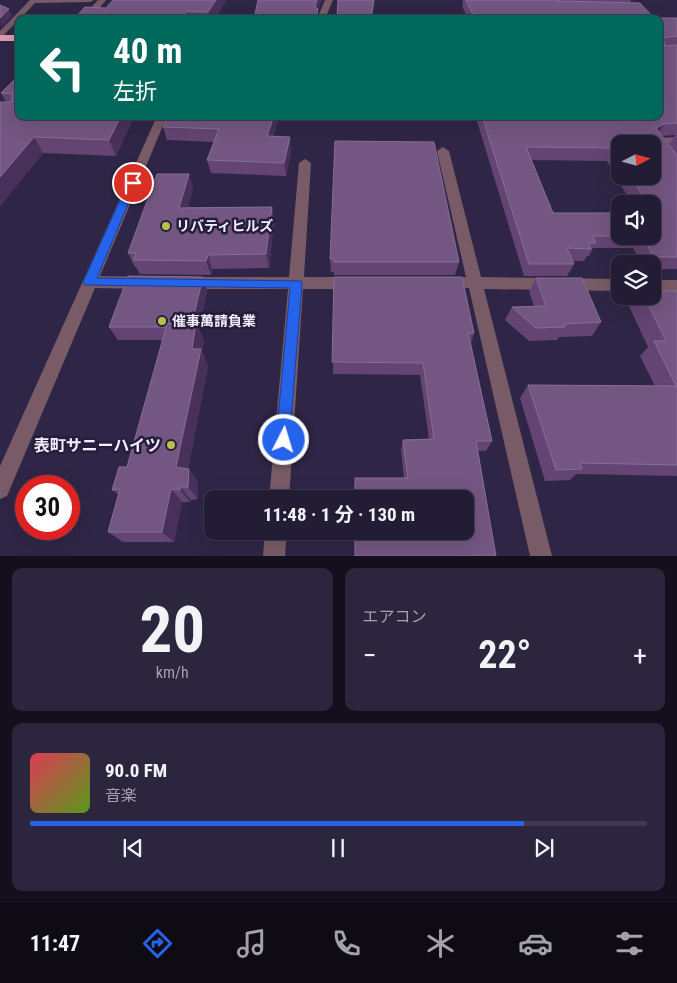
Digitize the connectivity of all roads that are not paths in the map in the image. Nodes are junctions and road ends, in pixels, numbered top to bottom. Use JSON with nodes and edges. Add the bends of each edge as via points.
{"nodes":[{"id":1,"x":34,"y":0,"type":"edge"},
{"id":2,"x":90,"y":0,"type":"edge"},
{"id":3,"x":102,"y":0,"type":"edge"},
{"id":4,"x":329,"y":0,"type":"edge"},
{"id":5,"x":20,"y":15,"type":"edge"},
{"id":6,"x":89,"y":15,"type":"edge"},
{"id":7,"x":323,"y":15,"type":"edge"},
{"id":8,"x":15,"y":21,"type":"edge"},
{"id":9,"x":0,"y":37,"type":"edge"},
{"id":10,"x":15,"y":38,"type":"edge"},
{"id":11,"x":160,"y":120,"type":"edge"},
{"id":12,"x":677,"y":140,"type":"edge"},
{"id":13,"x":443,"y":151,"type":"dead end"},
{"id":14,"x":667,"y":154,"type":"edge"},
{"id":15,"x":305,"y":163,"type":"dead end"},
{"id":16,"x":89,"y":282,"type":"junction"},
{"id":17,"x":426,"y":282,"type":"edge"},
{"id":18,"x":476,"y":282,"type":"junction"},
{"id":19,"x":366,"y":283,"type":"edge"},
{"id":20,"x":296,"y":284,"type":"junction"},
{"id":21,"x":611,"y":285,"type":"edge"},
{"id":22,"x":661,"y":287,"type":"edge"},
{"id":23,"x":676,"y":288,"type":"edge"},
{"id":24,"x":4,"y":469,"type":"edge"},
{"id":25,"x":0,"y":489,"type":"edge"},
{"id":26,"x":280,"y":490,"type":"edge"},
{"id":27,"x":275,"y":540,"type":"edge"},
{"id":28,"x":274,"y":556,"type":"edge"},
{"id":29,"x":541,"y":556,"type":"edge"}],
"edges":[{"from":1,"to":2,"type":"street"},
{"from":1,"to":5,"type":"street"},
{"from":3,"to":6,"type":"street"},
{"from":4,"to":7,"type":"street"},
{"from":8,"to":9,"type":"street"},
{"from":9,"to":10,"type":"highway"},
{"from":11,"to":16,"type":"street"},
{"from":12,"to":14,"type":"street","via":[[657,141]]},
{"from":13,"to":18,"type":"street"},
{"from":15,"to":20,"type":"street"},
{"from":16,"to":20,"type":"street"},
{"from":16,"to":24,"type":"street"},
{"from":17,"to":18,"type":"street"},
{"from":18,"to":21,"type":"street"},
{"from":18,"to":29,"type":"street"},
{"from":19,"to":20,"type":"street"},
{"from":20,"to":26,"type":"street"},
{"from":22,"to":23,"type":"street"},
{"from":24,"to":25,"type":"street"},
{"from":27,"to":28,"type":"street"}]}
